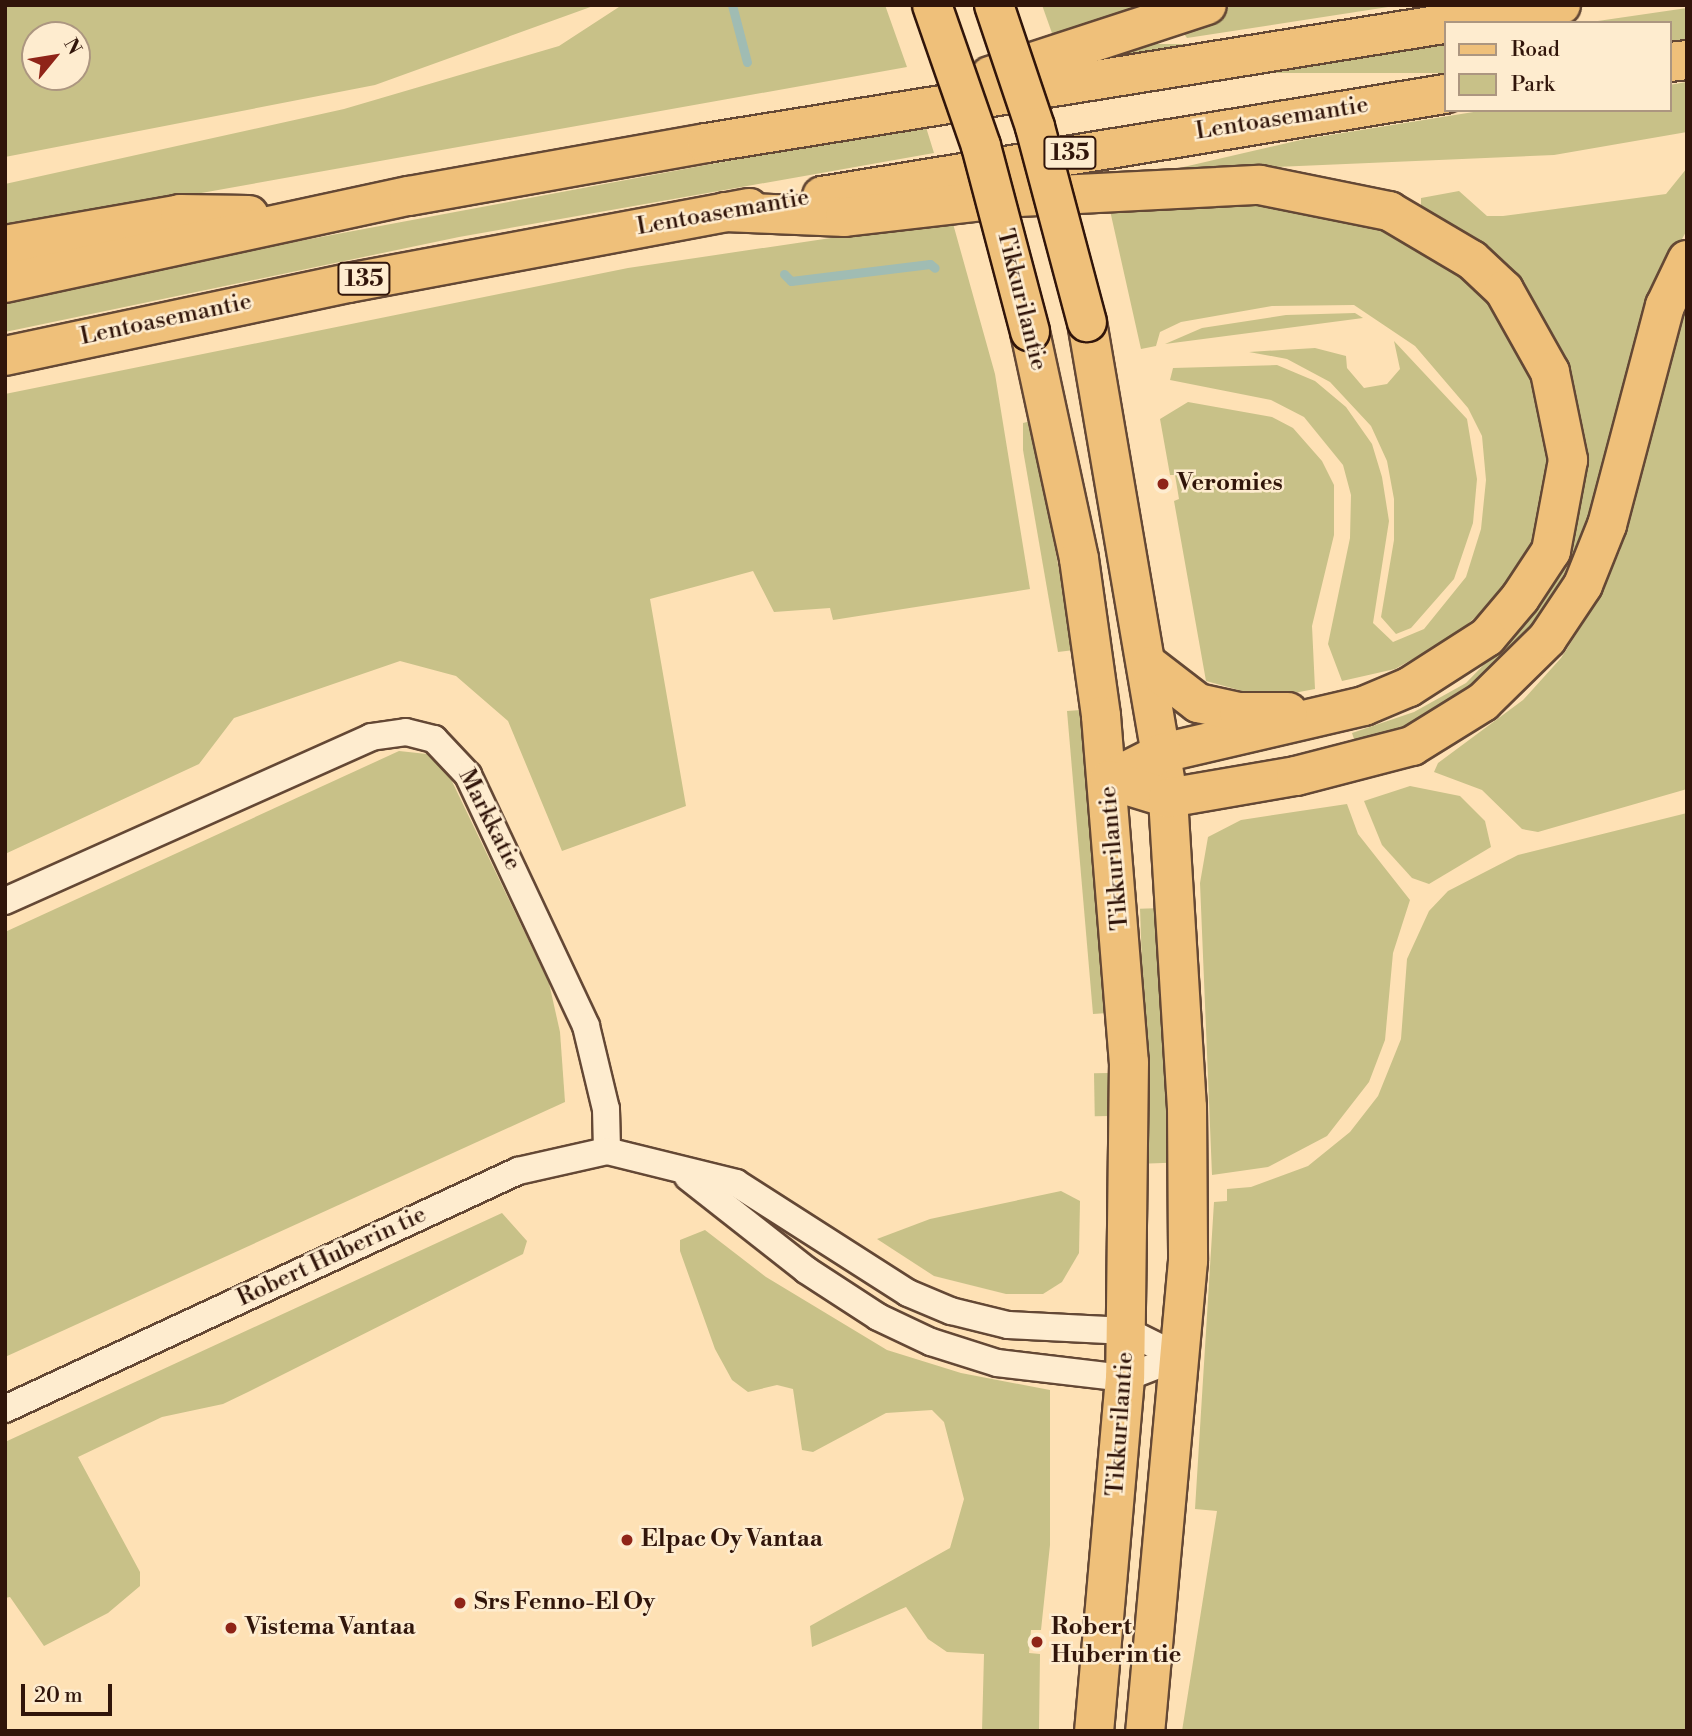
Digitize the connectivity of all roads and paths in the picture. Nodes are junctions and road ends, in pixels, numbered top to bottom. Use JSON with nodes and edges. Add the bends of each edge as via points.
{"nodes":[{"id":1,"x":932,"y":5,"type":"edge"},
{"id":2,"x":994,"y":5,"type":"edge"},
{"id":3,"x":1207,"y":5,"type":"edge"},
{"id":4,"x":1560,"y":5,"type":"edge"},
{"id":5,"x":1461,"y":21,"type":"edge"},
{"id":6,"x":1444,"y":24,"type":"edge"},
{"id":7,"x":1444,"y":94,"type":"edge"},
{"id":8,"x":869,"y":117,"type":"junction"},
{"id":9,"x":725,"y":212,"type":"junction"},
{"id":10,"x":314,"y":216,"type":"junction"},
{"id":11,"x":5,"y":245,"type":"edge"},
{"id":12,"x":1687,"y":260,"type":"edge"},
{"id":13,"x":5,"y":283,"type":"edge"},
{"id":14,"x":5,"y":356,"type":"edge"},
{"id":15,"x":1150,"y":666,"type":"junction"},
{"id":16,"x":1343,"y":712,"type":"junction"},
{"id":17,"x":1162,"y":753,"type":"junction"},
{"id":18,"x":1109,"y":780,"type":"junction"},
{"id":19,"x":1168,"y":798,"type":"junction"},
{"id":20,"x":5,"y":901,"type":"edge"},
{"id":21,"x":607,"y":1151,"type":"junction"},
{"id":22,"x":669,"y":1165,"type":"junction"},
{"id":23,"x":1127,"y":1331,"type":"junction"},
{"id":24,"x":1179,"y":1357,"type":"junction"},
{"id":25,"x":1125,"y":1378,"type":"junction"},
{"id":26,"x":5,"y":1409,"type":"edge"},
{"id":27,"x":1094,"y":1731,"type":"edge"},
{"id":28,"x":1145,"y":1731,"type":"edge"}],
"edges":[{"from":1,"to":18,"type":"main road","name":"Tikkurilantie","bridge":true,"via":[[981,146],[1030,332],[1079,559]]},
{"from":2,"to":15,"type":"main road","bridge":true,"via":[[1087,321]]},
{"from":3,"to":8,"type":"main road"},
{"from":4,"to":5,"type":"main road"},
{"from":6,"to":8,"type":"main road"},
{"from":7,"to":9,"type":"main road","name":"Lentoasemantie","number":"135"},
{"from":8,"to":10,"type":"main road"},
{"from":9,"to":14,"type":"main road","name":"Lentoasemantie","number":"135","via":[[348,282]]},
{"from":9,"to":16,"type":"main road","via":[[845,217],[1019,197],[1260,185],[1389,211],[1472,260],[1504,290],[1530,328],[1562,414],[1568,460],[1551,551],[1487,638],[1409,687]]},
{"from":10,"to":11,"type":"main road","via":[[180,214]]},
{"from":10,"to":13,"type":"main road"},
{"from":12,"to":19,"type":"main road","via":[[1665,306],[1607,525],[1583,585],[1547,639],[1483,702],[1412,746],[1296,776]]},
{"from":15,"to":16,"type":"main road","via":[[1198,703],[1239,712]]},
{"from":15,"to":17,"type":"main road"},
{"from":16,"to":17,"type":"main road"},
{"from":17,"to":18,"type":"main road"},
{"from":17,"to":19,"type":"main road"},
{"from":18,"to":19,"type":"main road"},
{"from":18,"to":23,"type":"main road","name":"Tikkurilantie","via":[[1129,1062]]},
{"from":19,"to":24,"type":"main road","via":[[1187,1107],[1188,1261]]},
{"from":20,"to":21,"type":"street","name":"Markkatie","via":[[371,737],[406,732],[434,739],[468,775],[586,1026],[606,1109]]},
{"from":21,"to":22,"type":"street","name":"Robert Huberin tie"},
{"from":21,"to":26,"type":"street","name":"Robert Huberin tie","via":[[518,1171]]},
{"from":22,"to":23,"type":"street","name":"Robert Huberin tie","via":[[736,1183],[908,1293],[951,1311],[1008,1325]]},
{"from":22,"to":25,"type":"street","name":"Robert Huberin tie","via":[[729,1205],[806,1270],[920,1337],[997,1363]]},
{"from":23,"to":24,"type":"street","name":"Robert Huberin tie"},
{"from":23,"to":25,"type":"main road","name":"Tikkurilantie"},
{"from":24,"to":25,"type":"street","name":"Robert Huberin tie"},
{"from":24,"to":28,"type":"main road","via":[[1166,1550]]},
{"from":25,"to":27,"type":"main road","name":"Tikkurilantie"}]}
